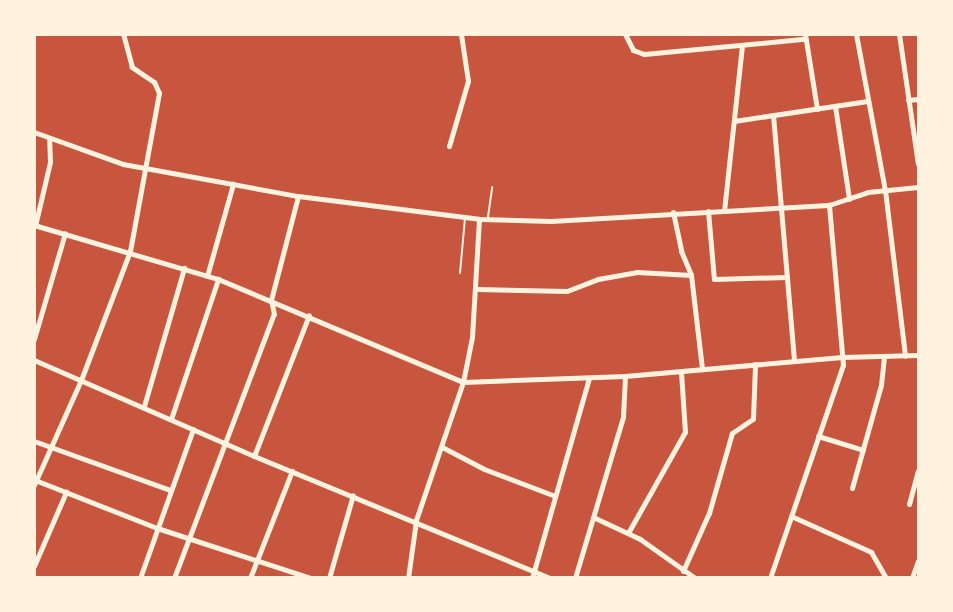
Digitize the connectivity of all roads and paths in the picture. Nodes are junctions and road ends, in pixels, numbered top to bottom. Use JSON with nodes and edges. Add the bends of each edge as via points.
{"nodes":[{"id":1,"x":123,"y":34,"type":"edge"},
{"id":2,"x":461,"y":34,"type":"edge"},
{"id":3,"x":625,"y":34,"type":"edge"},
{"id":4,"x":856,"y":34,"type":"edge"},
{"id":5,"x":898,"y":34,"type":"edge"},
{"id":6,"x":804,"y":37,"type":"edge"},
{"id":7,"x":783,"y":38,"type":"edge"},
{"id":8,"x":742,"y":46,"type":"junction"},
{"id":9,"x":918,"y":99,"type":"edge"},
{"id":10,"x":908,"y":100,"type":"junction"},
{"id":11,"x":868,"y":101,"type":"junction"},
{"id":12,"x":835,"y":106,"type":"junction"},
{"id":13,"x":817,"y":109,"type":"junction"},
{"id":14,"x":773,"y":115,"type":"junction"},
{"id":15,"x":734,"y":120,"type":"junction"},
{"id":16,"x":34,"y":132,"type":"edge"},
{"id":17,"x":49,"y":138,"type":"junction"},
{"id":18,"x":449,"y":146,"type":"dead end"},
{"id":19,"x":918,"y":164,"type":"edge"},
{"id":20,"x":146,"y":167,"type":"junction"},
{"id":21,"x":233,"y":184,"type":"junction"},
{"id":22,"x":492,"y":187,"type":"dead end"},
{"id":23,"x":918,"y":187,"type":"edge"},
{"id":24,"x":885,"y":190,"type":"junction"},
{"id":25,"x":298,"y":196,"type":"junction"},
{"id":26,"x":849,"y":199,"type":"junction"},
{"id":27,"x":829,"y":205,"type":"junction"},
{"id":28,"x":781,"y":208,"type":"junction"},
{"id":29,"x":708,"y":211,"type":"junction"},
{"id":30,"x":724,"y":211,"type":"junction"},
{"id":31,"x":673,"y":212,"type":"junction"},
{"id":32,"x":465,"y":218,"type":"junction"},
{"id":33,"x":479,"y":219,"type":"junction"},
{"id":34,"x":488,"y":220,"type":"junction"},
{"id":35,"x":35,"y":226,"type":"edge"},
{"id":36,"x":65,"y":233,"type":"junction"},
{"id":37,"x":130,"y":251,"type":"junction"},
{"id":38,"x":183,"y":268,"type":"junction"},
{"id":39,"x":459,"y":273,"type":"dead end"},
{"id":40,"x":692,"y":274,"type":"junction"},
{"id":41,"x":207,"y":276,"type":"junction"},
{"id":42,"x":787,"y":277,"type":"junction"},
{"id":43,"x":218,"y":279,"type":"junction"},
{"id":44,"x":477,"y":289,"type":"junction"},
{"id":45,"x":271,"y":300,"type":"junction"},
{"id":46,"x":309,"y":315,"type":"junction"},
{"id":47,"x":34,"y":339,"type":"edge"},
{"id":48,"x":918,"y":355,"type":"edge"},
{"id":49,"x":884,"y":356,"type":"junction"},
{"id":50,"x":905,"y":356,"type":"junction"},
{"id":51,"x":842,"y":357,"type":"junction"},
{"id":52,"x":34,"y":360,"type":"edge"},
{"id":53,"x":794,"y":360,"type":"junction"},
{"id":54,"x":755,"y":364,"type":"junction"},
{"id":55,"x":702,"y":369,"type":"junction"},
{"id":56,"x":681,"y":371,"type":"junction"},
{"id":57,"x":626,"y":376,"type":"junction"},
{"id":58,"x":589,"y":378,"type":"junction"},
{"id":59,"x":81,"y":380,"type":"junction"},
{"id":60,"x":463,"y":382,"type":"junction"},
{"id":61,"x":144,"y":406,"type":"junction"},
{"id":62,"x":171,"y":419,"type":"junction"},
{"id":63,"x":193,"y":429,"type":"junction"},
{"id":64,"x":818,"y":436,"type":"junction"},
{"id":65,"x":34,"y":441,"type":"edge"},
{"id":66,"x":225,"y":443,"type":"junction"},
{"id":67,"x":51,"y":447,"type":"junction"},
{"id":68,"x":442,"y":447,"type":"junction"},
{"id":69,"x":863,"y":450,"type":"junction"},
{"id":70,"x":254,"y":456,"type":"junction"},
{"id":71,"x":292,"y":471,"type":"junction"},
{"id":72,"x":918,"y":471,"type":"edge"},
{"id":73,"x":35,"y":482,"type":"edge"},
{"id":74,"x":852,"y":488,"type":"dead end"},
{"id":75,"x":170,"y":490,"type":"junction"},
{"id":76,"x":66,"y":492,"type":"junction"},
{"id":77,"x":353,"y":495,"type":"junction"},
{"id":78,"x":555,"y":496,"type":"junction"},
{"id":79,"x":909,"y":504,"type":"dead end"},
{"id":80,"x":791,"y":516,"type":"junction"},
{"id":81,"x":593,"y":518,"type":"junction"},
{"id":82,"x":416,"y":520,"type":"junction"},
{"id":83,"x":157,"y":528,"type":"junction"},
{"id":84,"x":628,"y":533,"type":"junction"},
{"id":85,"x":189,"y":539,"type":"junction"},
{"id":86,"x":257,"y":560,"type":"junction"},
{"id":87,"x":918,"y":561,"type":"edge"},
{"id":88,"x":34,"y":566,"type":"edge"},
{"id":89,"x":288,"y":570,"type":"junction"},
{"id":90,"x":534,"y":570,"type":"junction"},
{"id":91,"x":683,"y":572,"type":"junction"},
{"id":92,"x":140,"y":578,"type":"edge"},
{"id":93,"x":174,"y":578,"type":"edge"},
{"id":94,"x":250,"y":578,"type":"edge"},
{"id":95,"x":285,"y":578,"type":"edge"},
{"id":96,"x":310,"y":578,"type":"edge"},
{"id":97,"x":328,"y":578,"type":"edge"},
{"id":98,"x":408,"y":578,"type":"edge"},
{"id":99,"x":532,"y":578,"type":"edge"},
{"id":100,"x":550,"y":578,"type":"edge"},
{"id":101,"x":574,"y":578,"type":"edge"},
{"id":102,"x":695,"y":578,"type":"edge"},
{"id":103,"x":770,"y":578,"type":"edge"},
{"id":104,"x":886,"y":578,"type":"edge"},
{"id":105,"x":912,"y":578,"type":"edge"}],
"edges":[{"from":1,"to":20,"type":"street","via":[[132,67],[154,82],[159,93]]},
{"from":2,"to":18,"type":"street","via":[[468,81]]},
{"from":3,"to":8,"type":"street","via":[[639,54]]},
{"from":4,"to":11,"type":"street"},
{"from":5,"to":10,"type":"street"},
{"from":6,"to":7,"type":"street"},
{"from":6,"to":13,"type":"street"},
{"from":7,"to":8,"type":"street"},
{"from":8,"to":15,"type":"street"},
{"from":9,"to":10,"type":"street"},
{"from":10,"to":19,"type":"street"},
{"from":11,"to":12,"type":"street"},
{"from":11,"to":24,"type":"street"},
{"from":12,"to":13,"type":"street"},
{"from":12,"to":26,"type":"street"},
{"from":13,"to":14,"type":"street"},
{"from":14,"to":15,"type":"street"},
{"from":14,"to":28,"type":"street"},
{"from":15,"to":30,"type":"street"},
{"from":16,"to":17,"type":"street"},
{"from":17,"to":20,"type":"street","via":[[104,159]]},
{"from":17,"to":35,"type":"street","via":[[52,148]]},
{"from":20,"to":21,"type":"street"},
{"from":20,"to":37,"type":"street"},
{"from":21,"to":25,"type":"street"},
{"from":21,"to":41,"type":"street"},
{"from":22,"to":34,"type":"lane"},
{"from":23,"to":24,"type":"street"},
{"from":24,"to":26,"type":"street"},
{"from":24,"to":50,"type":"street"},
{"from":25,"to":32,"type":"street"},
{"from":25,"to":45,"type":"street"},
{"from":26,"to":27,"type":"street"},
{"from":27,"to":28,"type":"street"},
{"from":27,"to":51,"type":"street"},
{"from":28,"to":30,"type":"street"},
{"from":28,"to":42,"type":"street"},
{"from":29,"to":30,"type":"street"},
{"from":29,"to":31,"type":"street"},
{"from":29,"to":42,"type":"street","via":[[714,279]]},
{"from":31,"to":34,"type":"street","via":[[551,221]]},
{"from":31,"to":40,"type":"street","via":[[681,251]]},
{"from":32,"to":33,"type":"street"},
{"from":32,"to":39,"type":"lane"},
{"from":33,"to":34,"type":"street"},
{"from":33,"to":44,"type":"street"},
{"from":35,"to":36,"type":"street"},
{"from":36,"to":37,"type":"street"},
{"from":36,"to":47,"type":"street"},
{"from":37,"to":38,"type":"street"},
{"from":37,"to":59,"type":"street"},
{"from":38,"to":41,"type":"street"},
{"from":38,"to":61,"type":"street"},
{"from":40,"to":44,"type":"street","via":[[637,272],[598,279],[567,291]]},
{"from":40,"to":55,"type":"street"},
{"from":41,"to":43,"type":"street"},
{"from":42,"to":53,"type":"street"},
{"from":43,"to":45,"type":"street"},
{"from":43,"to":62,"type":"street"},
{"from":44,"to":60,"type":"street"},
{"from":45,"to":46,"type":"street"},
{"from":45,"to":66,"type":"street","via":[[274,314]]},
{"from":46,"to":60,"type":"street"},
{"from":46,"to":70,"type":"street"},
{"from":48,"to":50,"type":"street"},
{"from":49,"to":50,"type":"street"},
{"from":49,"to":51,"type":"street"},
{"from":49,"to":69,"type":"street","via":[[881,385]]},
{"from":51,"to":53,"type":"street"},
{"from":51,"to":64,"type":"street","via":[[842,370]]},
{"from":52,"to":59,"type":"street"},
{"from":53,"to":54,"type":"street"},
{"from":54,"to":55,"type":"street"},
{"from":54,"to":91,"type":"street","via":[[753,419],[731,436],[709,513]]},
{"from":55,"to":56,"type":"street"},
{"from":56,"to":57,"type":"street"},
{"from":56,"to":84,"type":"street","via":[[685,432]]},
{"from":57,"to":58,"type":"street"},
{"from":57,"to":81,"type":"street","via":[[622,417]]},
{"from":58,"to":60,"type":"street"},
{"from":58,"to":78,"type":"street"},
{"from":59,"to":61,"type":"street"},
{"from":59,"to":67,"type":"street"},
{"from":60,"to":68,"type":"street"},
{"from":61,"to":62,"type":"street"},
{"from":62,"to":63,"type":"street"},
{"from":63,"to":66,"type":"street"},
{"from":63,"to":75,"type":"street"},
{"from":64,"to":69,"type":"street"},
{"from":64,"to":80,"type":"street"},
{"from":65,"to":67,"type":"street"},
{"from":66,"to":70,"type":"street"},
{"from":66,"to":85,"type":"street"},
{"from":67,"to":73,"type":"street"},
{"from":67,"to":75,"type":"street"},
{"from":68,"to":78,"type":"street","via":[[484,469]]},
{"from":68,"to":82,"type":"street"},
{"from":69,"to":74,"type":"street"},
{"from":70,"to":71,"type":"street"},
{"from":71,"to":77,"type":"street"},
{"from":71,"to":86,"type":"street"},
{"from":72,"to":79,"type":"street"},
{"from":73,"to":76,"type":"street"},
{"from":75,"to":83,"type":"street"},
{"from":76,"to":83,"type":"street"},
{"from":76,"to":88,"type":"street"},
{"from":77,"to":82,"type":"street"},
{"from":77,"to":97,"type":"street"},
{"from":78,"to":90,"type":"street"},
{"from":80,"to":103,"type":"street"},
{"from":80,"to":104,"type":"street","via":[[871,552]]},
{"from":81,"to":84,"type":"street"},
{"from":81,"to":101,"type":"street"},
{"from":82,"to":90,"type":"street"},
{"from":82,"to":98,"type":"street"},
{"from":83,"to":85,"type":"street"},
{"from":83,"to":92,"type":"street"},
{"from":84,"to":91,"type":"street"},
{"from":85,"to":86,"type":"street"},
{"from":85,"to":93,"type":"street"},
{"from":86,"to":89,"type":"street"},
{"from":86,"to":94,"type":"street"},
{"from":87,"to":105,"type":"street"},
{"from":89,"to":95,"type":"street"},
{"from":89,"to":96,"type":"street"},
{"from":90,"to":99,"type":"street"},
{"from":90,"to":100,"type":"street"},
{"from":91,"to":102,"type":"street"}]}
